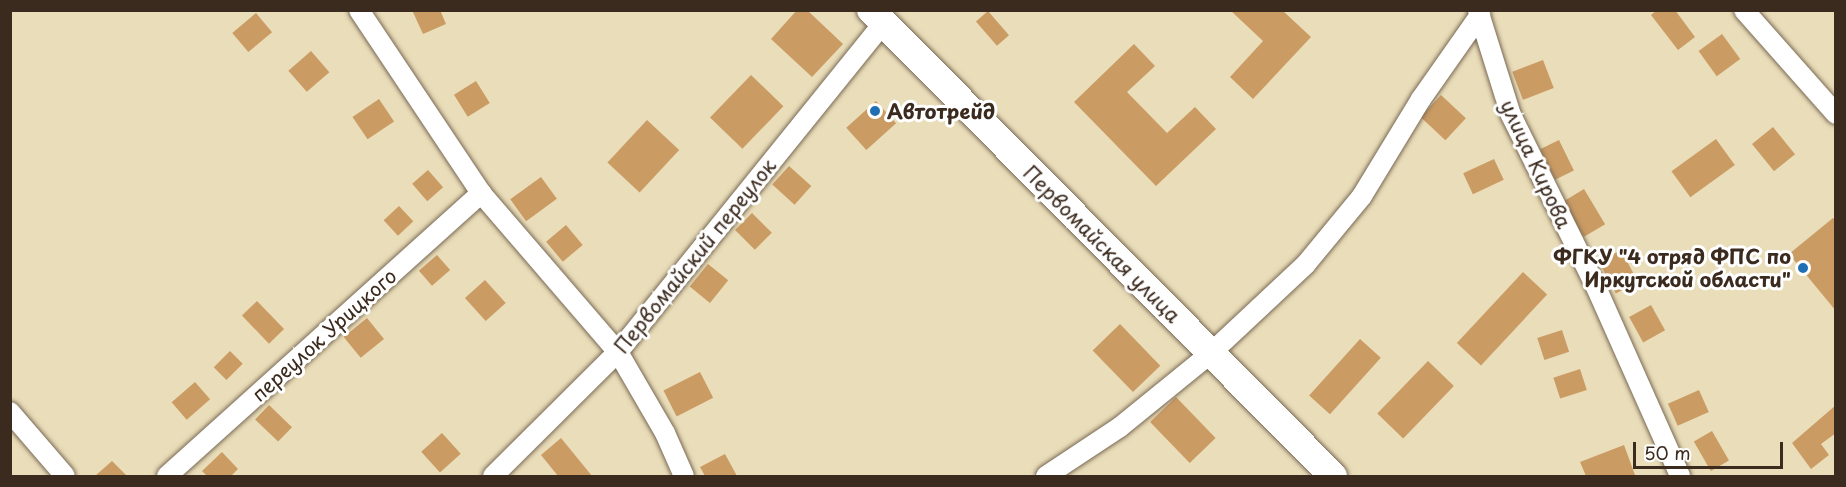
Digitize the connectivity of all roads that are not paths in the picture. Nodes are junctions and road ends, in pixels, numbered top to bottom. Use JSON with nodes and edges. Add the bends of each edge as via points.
{"nodes":[{"id":1,"x":359,"y":10,"type":"edge"},
{"id":2,"x":1744,"y":10,"type":"edge"},
{"id":3,"x":1479,"y":13,"type":"edge"},
{"id":4,"x":877,"y":17,"type":"edge"},
{"id":5,"x":1836,"y":114,"type":"edge"},
{"id":6,"x":481,"y":193,"type":"junction"},
{"id":7,"x":618,"y":352,"type":"junction"},
{"id":8,"x":1210,"y":353,"type":"junction"},
{"id":9,"x":10,"y":412,"type":"edge"},
{"id":10,"x":65,"y":477,"type":"edge"},
{"id":11,"x":167,"y":477,"type":"edge"},
{"id":12,"x":493,"y":477,"type":"edge"},
{"id":13,"x":684,"y":477,"type":"edge"},
{"id":14,"x":1046,"y":477,"type":"edge"},
{"id":15,"x":1333,"y":477,"type":"edge"},
{"id":16,"x":1680,"y":477,"type":"edge"}],
"edges":[{"from":1,"to":6,"type":"street"},
{"from":2,"to":5,"type":"street"},
{"from":3,"to":8,"type":"street","via":[[1362,195],[1306,264]]},
{"from":3,"to":16,"type":"street","name":"улица Кирова","via":[[1511,116],[1596,287]]},
{"from":4,"to":7,"type":"street","name":"Первомайский переулок"},
{"from":4,"to":8,"type":"main road","name":"Первомайская улица"},
{"from":6,"to":7,"type":"street"},
{"from":6,"to":11,"type":"street","name":"переулок Урицкого"},
{"from":7,"to":12,"type":"street","name":"Первомайский переулок"},
{"from":7,"to":13,"type":"street","via":[[666,433]]},
{"from":8,"to":14,"type":"street","via":[[1120,426]]},
{"from":8,"to":15,"type":"main road","name":"Первомайская улица"},
{"from":9,"to":10,"type":"street"}]}
